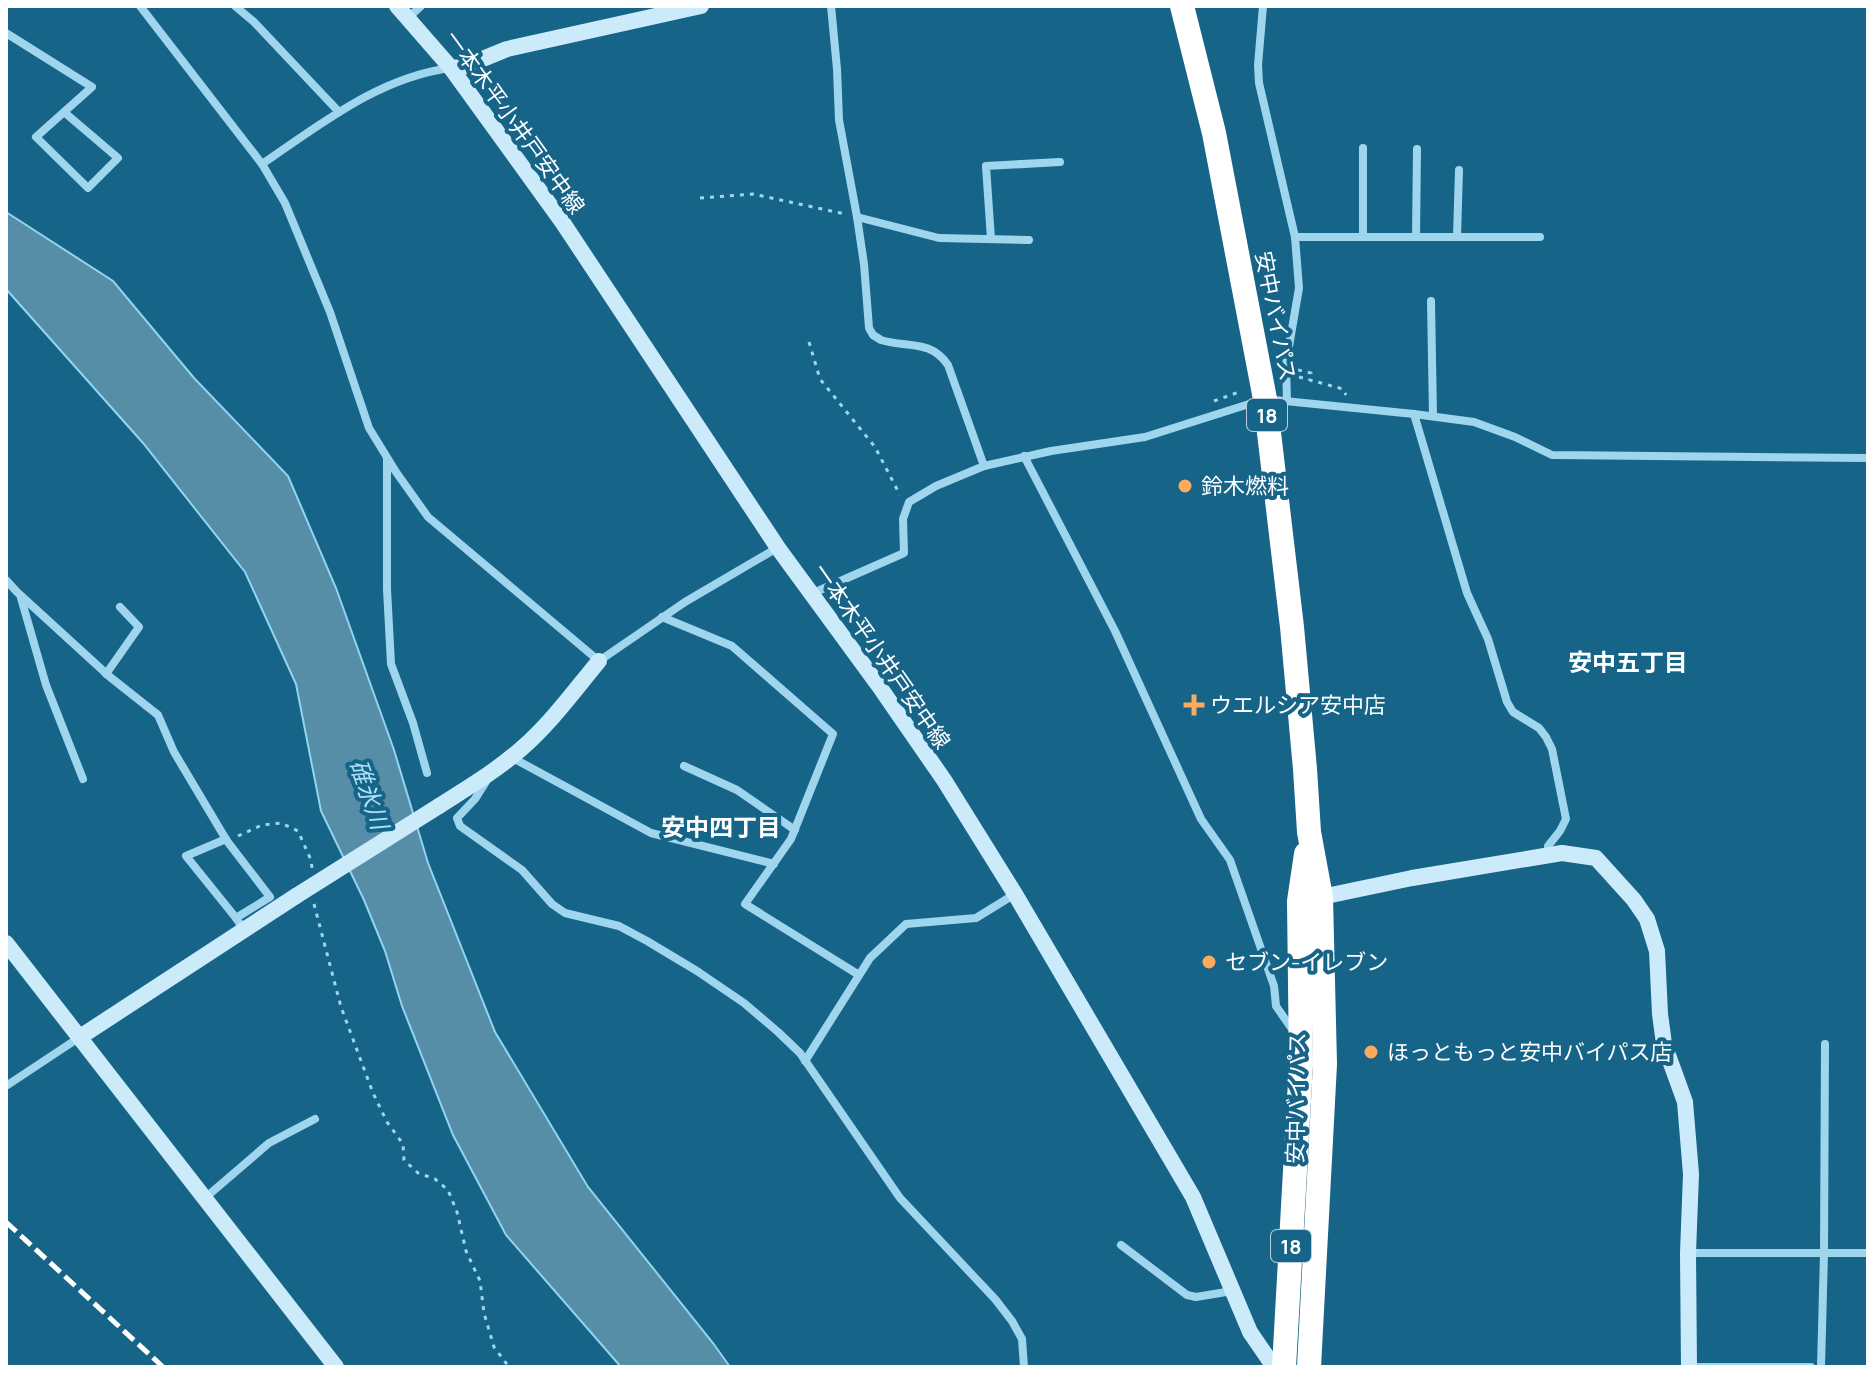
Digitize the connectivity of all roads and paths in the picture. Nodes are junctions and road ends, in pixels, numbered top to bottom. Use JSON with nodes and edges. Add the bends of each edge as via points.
{"nodes":[{"id":1,"x":140,"y":6,"type":"edge"},
{"id":2,"x":235,"y":6,"type":"edge"},
{"id":3,"x":421,"y":6,"type":"edge"},
{"id":4,"x":701,"y":6,"type":"edge"},
{"id":5,"x":831,"y":6,"type":"edge"},
{"id":6,"x":1182,"y":6,"type":"edge"},
{"id":7,"x":1263,"y":6,"type":"edge"},
{"id":8,"x":402,"y":12,"type":"edge"},
{"id":9,"x":6,"y":33,"type":"edge"},
{"id":10,"x":451,"y":68,"type":"junction"},
{"id":11,"x":64,"y":112,"type":"junction"},
{"id":12,"x":339,"y":112,"type":"junction"},
{"id":13,"x":1363,"y":148,"type":"dead end"},
{"id":14,"x":1417,"y":149,"type":"dead end"},
{"id":15,"x":1060,"y":162,"type":"dead end"},
{"id":16,"x":262,"y":164,"type":"junction"},
{"id":17,"x":1459,"y":170,"type":"dead end"},
{"id":18,"x":700,"y":198,"type":"dead end"},
{"id":19,"x":857,"y":217,"type":"junction"},
{"id":20,"x":1295,"y":237,"type":"junction"},
{"id":21,"x":1363,"y":237,"type":"junction"},
{"id":22,"x":1416,"y":237,"type":"junction"},
{"id":23,"x":1457,"y":237,"type":"junction"},
{"id":24,"x":1540,"y":237,"type":"dead end"},
{"id":25,"x":991,"y":239,"type":"junction"},
{"id":26,"x":1029,"y":240,"type":"dead end"},
{"id":27,"x":1431,"y":301,"type":"dead end"},
{"id":28,"x":809,"y":342,"type":"dead end"},
{"id":29,"x":1311,"y":373,"type":"dead end"},
{"id":30,"x":1291,"y":375,"type":"dead end"},
{"id":31,"x":1309,"y":380,"type":"junction"},
{"id":32,"x":1276,"y":400,"type":"junction"},
{"id":33,"x":1354,"y":408,"type":"junction"},
{"id":34,"x":1414,"y":414,"type":"junction"},
{"id":35,"x":1433,"y":416,"type":"junction"},
{"id":36,"x":1024,"y":456,"type":"junction"},
{"id":37,"x":387,"y":458,"type":"junction"},
{"id":38,"x":1868,"y":458,"type":"edge"},
{"id":39,"x":984,"y":466,"type":"junction"},
{"id":40,"x":907,"y":509,"type":"junction"},
{"id":41,"x":778,"y":548,"type":"junction"},
{"id":42,"x":6,"y":580,"type":"edge"},
{"id":43,"x":811,"y":594,"type":"junction"},
{"id":44,"x":20,"y":595,"type":"junction"},
{"id":45,"x":120,"y":607,"type":"dead end"},
{"id":46,"x":662,"y":617,"type":"junction"},
{"id":47,"x":599,"y":661,"type":"junction"},
{"id":48,"x":106,"y":674,"type":"junction"},
{"id":49,"x":511,"y":757,"type":"junction"},
{"id":50,"x":684,"y":766,"type":"dead end"},
{"id":51,"x":427,"y":773,"type":"dead end"},
{"id":52,"x":491,"y":773,"type":"junction"},
{"id":53,"x":83,"y":779,"type":"dead end"},
{"id":54,"x":795,"y":830,"type":"junction"},
{"id":55,"x":227,"y":840,"type":"junction"},
{"id":56,"x":1549,"y":856,"type":"junction"},
{"id":57,"x":774,"y":864,"type":"junction"},
{"id":58,"x":312,"y":875,"type":"dead end"},
{"id":59,"x":1015,"y":894,"type":"junction"},
{"id":60,"x":1310,"y":899,"type":"junction"},
{"id":61,"x":314,"y":905,"type":"dead end"},
{"id":62,"x":240,"y":924,"type":"junction"},
{"id":63,"x":6,"y":943,"type":"edge"},
{"id":64,"x":859,"y":975,"type":"junction"},
{"id":65,"x":80,"y":1037,"type":"junction"},
{"id":66,"x":1301,"y":1042,"type":"junction"},
{"id":67,"x":1825,"y":1044,"type":"dead end"},
{"id":68,"x":805,"y":1061,"type":"junction"},
{"id":69,"x":6,"y":1086,"type":"edge"},
{"id":70,"x":315,"y":1119,"type":"dead end"},
{"id":71,"x":205,"y":1198,"type":"junction"},
{"id":72,"x":1121,"y":1245,"type":"dead end"},
{"id":73,"x":1688,"y":1253,"type":"junction"},
{"id":74,"x":1824,"y":1253,"type":"junction"},
{"id":75,"x":1868,"y":1253,"type":"edge"},
{"id":76,"x":1232,"y":1291,"type":"junction"},
{"id":77,"x":336,"y":1367,"type":"edge"},
{"id":78,"x":509,"y":1367,"type":"edge"},
{"id":79,"x":1024,"y":1367,"type":"edge"},
{"id":80,"x":1274,"y":1367,"type":"edge"},
{"id":81,"x":1284,"y":1367,"type":"edge"},
{"id":82,"x":1309,"y":1367,"type":"edge"},
{"id":83,"x":1689,"y":1367,"type":"edge"},
{"id":84,"x":1811,"y":1367,"type":"edge"},
{"id":85,"x":1821,"y":1367,"type":"edge"}],
"edges":[{"from":1,"to":16,"type":"street"},
{"from":2,"to":12,"type":"street"},
{"from":3,"to":8,"type":"street"},
{"from":4,"to":10,"type":"street","via":[[507,49]]},
{"from":5,"to":19,"type":"street","via":[[839,120]]},
{"from":6,"to":32,"type":"highway","name":"安中バイパス","number":"18"},
{"from":7,"to":20,"type":"street","via":[[1259,83]]},
{"from":8,"to":10,"type":"street","name":"一本木平小井戸安中線"},
{"from":9,"to":11,"type":"street","via":[[92,87]]},
{"from":10,"to":12,"type":"street","via":[[390,84]]},
{"from":10,"to":41,"type":"street","name":"一本木平小井戸安中線","via":[[563,223]]},
{"from":11,"to":11,"type":"street","via":[[36,137],[88,188],[118,158]]},
{"from":12,"to":16,"type":"street"},
{"from":13,"to":21,"type":"street"},
{"from":14,"to":22,"type":"street"},
{"from":15,"to":25,"type":"street","via":[[986,166]]},
{"from":16,"to":37,"type":"street","via":[[285,203],[330,312],[369,428]]},
{"from":17,"to":23,"type":"street"},
{"from":18,"to":19,"type":"path","via":[[753,194]]},
{"from":19,"to":25,"type":"street","via":[[939,238]]},
{"from":19,"to":39,"type":"street","via":[[869,328],[881,340],[933,349],[942,356]]},
{"from":20,"to":21,"type":"street"},
{"from":20,"to":32,"type":"street","via":[[1299,288]]},
{"from":21,"to":22,"type":"street"},
{"from":22,"to":23,"type":"street"},
{"from":23,"to":24,"type":"street"},
{"from":25,"to":26,"type":"street"},
{"from":27,"to":35,"type":"street"},
{"from":28,"to":40,"type":"path","via":[[820,379],[875,447]]},
{"from":29,"to":31,"type":"path"},
{"from":30,"to":31,"type":"path"},
{"from":31,"to":33,"type":"path","via":[[1343,389]]},
{"from":32,"to":33,"type":"street"},
{"from":32,"to":36,"type":"street","via":[[1145,437]]},
{"from":32,"to":60,"type":"highway","name":"安中バイパス","number":"18"},
{"from":33,"to":34,"type":"street"},
{"from":34,"to":35,"type":"street"},
{"from":34,"to":56,"type":"street","via":[[1467,593],[1507,702],[1539,728],[1552,749],[1566,819],[1548,846]]},
{"from":35,"to":38,"type":"street","via":[[1474,422],[1552,455]]},
{"from":36,"to":39,"type":"street"},
{"from":36,"to":66,"type":"street","via":[[1115,631],[1201,819],[1230,860],[1274,986],[1276,1006]]},
{"from":37,"to":47,"type":"street","via":[[428,517]]},
{"from":37,"to":51,"type":"street","via":[[391,664]]},
{"from":39,"to":40,"type":"street","via":[[936,486],[909,502]]},
{"from":40,"to":43,"type":"street","via":[[904,553]]},
{"from":41,"to":43,"type":"street","name":"一本木平小井戸安中線"},
{"from":41,"to":46,"type":"street"},
{"from":42,"to":44,"type":"street"},
{"from":43,"to":59,"type":"street","name":"一本木平小井戸安中線","via":[[936,769]]},
{"from":44,"to":48,"type":"street"},
{"from":44,"to":53,"type":"street","via":[[46,685]]},
{"from":45,"to":48,"type":"street","via":[[139,627]]},
{"from":46,"to":47,"type":"street"},
{"from":46,"to":54,"type":"street","via":[[732,646],[833,734]]},
{"from":47,"to":49,"type":"street","via":[[549,722]]},
{"from":48,"to":55,"type":"street","via":[[158,715]]},
{"from":49,"to":52,"type":"street"},
{"from":49,"to":57,"type":"street","via":[[651,833]]},
{"from":50,"to":54,"type":"street","via":[[737,790]]},
{"from":52,"to":62,"type":"street","bridge":true,"via":[[296,896]]},
{"from":52,"to":68,"type":"street","via":[[457,818],[460,826],[522,870],[565,913],[619,926],[744,1003]]},
{"from":54,"to":57,"type":"street"},
{"from":55,"to":58,"type":"path","via":[[281,823],[298,831]]},
{"from":55,"to":62,"type":"street","via":[[270,897]]},
{"from":55,"to":62,"type":"street","via":[[186,856]]},
{"from":56,"to":60,"type":"street"},
{"from":56,"to":73,"type":"street","via":[[1596,858],[1647,919],[1657,951],[1664,1044],[1685,1102],[1691,1174]]},
{"from":57,"to":64,"type":"street","via":[[745,904]]},
{"from":59,"to":64,"type":"street","via":[[976,918],[906,924]]},
{"from":59,"to":76,"type":"street","name":"一本木平小井戸安中線","via":[[1193,1197]]},
{"from":60,"to":66,"type":"highway","name":"安中バイパス","number":"18"},
{"from":60,"to":82,"type":"highway","name":"安中バイパス","number":"18","via":[[1325,1064]]},
{"from":61,"to":78,"type":"path","via":[[341,1007],[373,1093],[403,1144],[404,1160],[448,1190],[480,1281],[494,1347]]},
{"from":62,"to":65,"type":"street"},
{"from":63,"to":65,"type":"street"},
{"from":64,"to":68,"type":"street"},
{"from":65,"to":69,"type":"street"},
{"from":65,"to":71,"type":"street"},
{"from":66,"to":81,"type":"highway","name":"安中バイパス","number":"18"},
{"from":67,"to":74,"type":"street"},
{"from":68,"to":79,"type":"street","via":[[900,1198],[1012,1321],[1022,1339]]},
{"from":70,"to":71,"type":"street","via":[[269,1143]]},
{"from":71,"to":77,"type":"street"},
{"from":72,"to":76,"type":"street","via":[[1187,1295]]},
{"from":73,"to":74,"type":"street"},
{"from":73,"to":83,"type":"street"},
{"from":74,"to":75,"type":"street"},
{"from":74,"to":85,"type":"street"},
{"from":76,"to":80,"type":"street","name":"一本木平小井戸安中線","via":[[1250,1332]]},
{"from":83,"to":84,"type":"street"}]}
